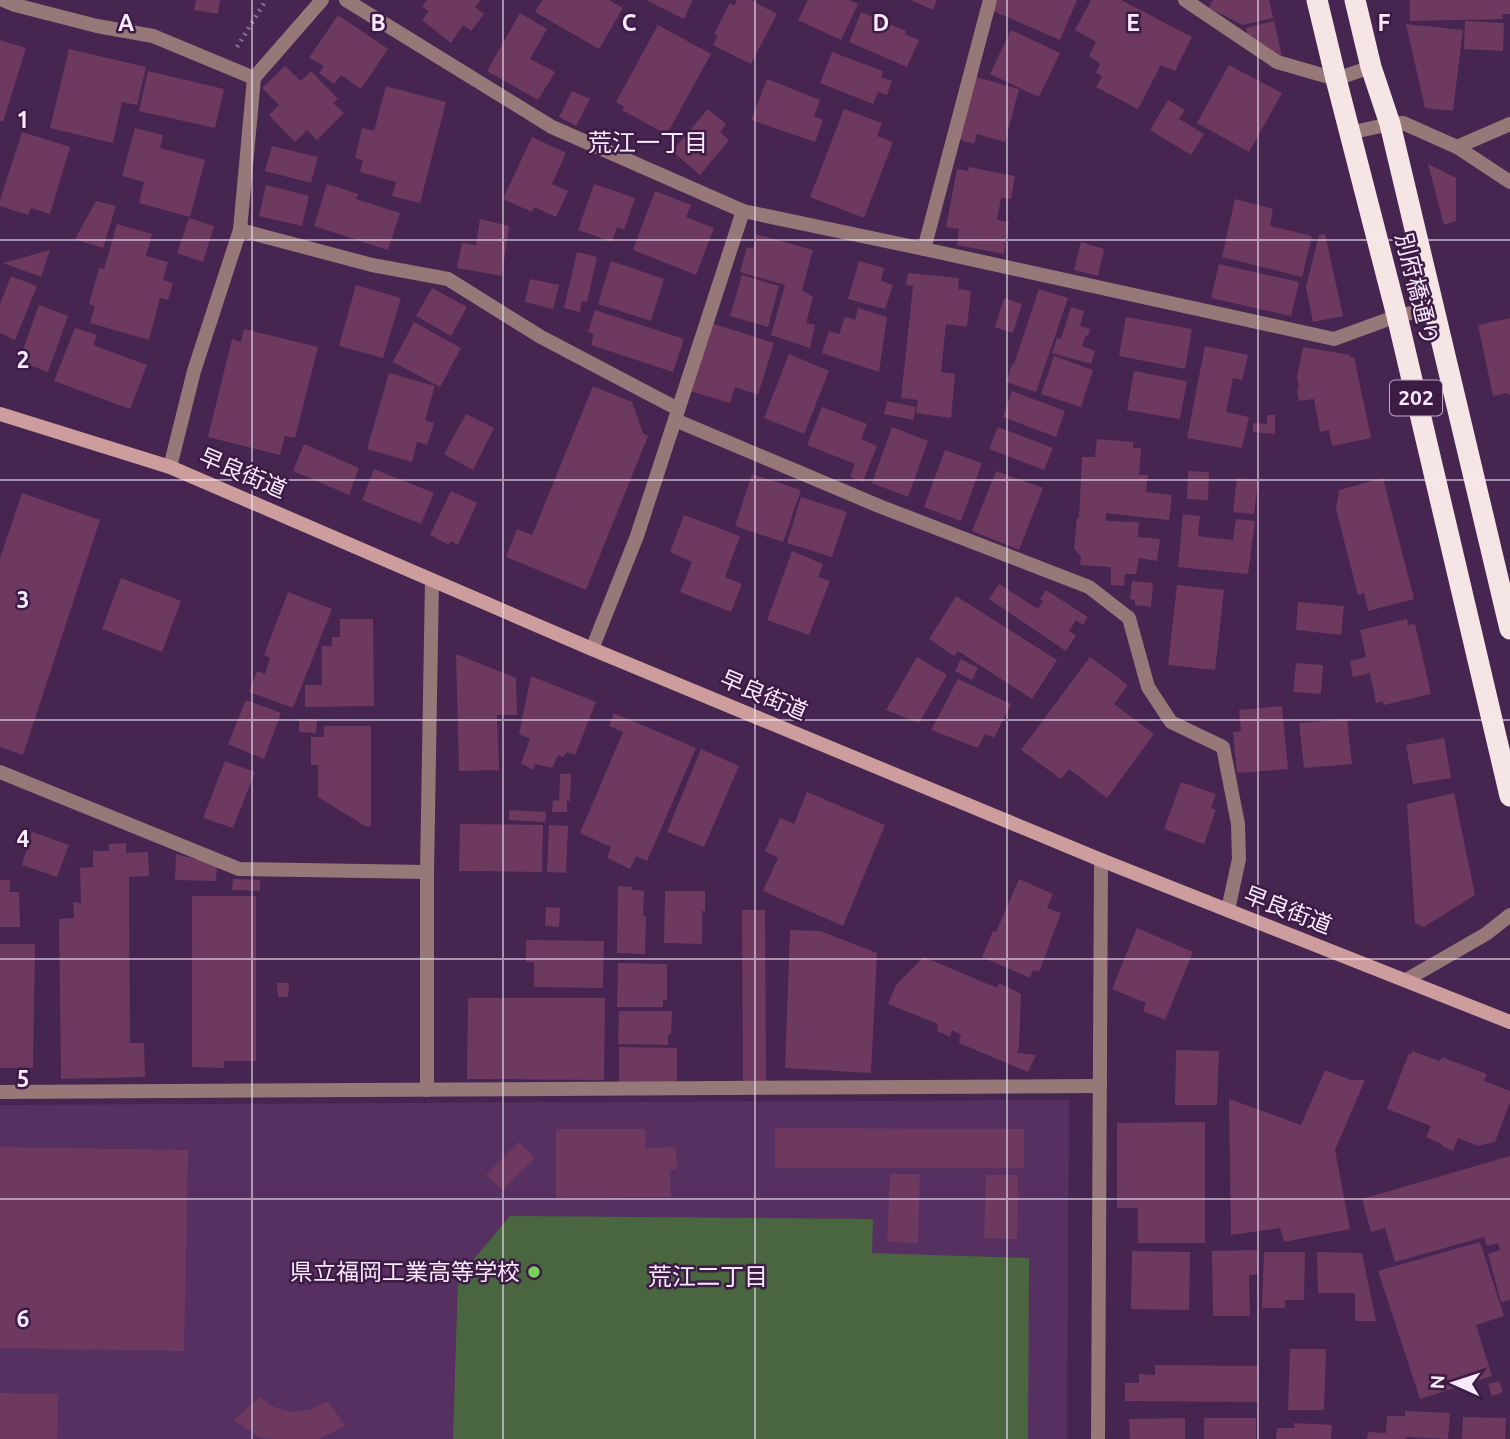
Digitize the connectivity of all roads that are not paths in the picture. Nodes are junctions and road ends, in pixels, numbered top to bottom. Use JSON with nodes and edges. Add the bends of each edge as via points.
{"nodes":[{"id":1,"x":3,"y":0,"type":"edge"},
{"id":2,"x":322,"y":0,"type":"edge"},
{"id":3,"x":346,"y":0,"type":"edge"},
{"id":4,"x":990,"y":0,"type":"edge"},
{"id":5,"x":1185,"y":0,"type":"edge"},
{"id":6,"x":1317,"y":0,"type":"edge"},
{"id":7,"x":1355,"y":0,"type":"edge"},
{"id":8,"x":1371,"y":67,"type":"junction"},
{"id":9,"x":254,"y":78,"type":"junction"},
{"id":10,"x":1336,"y":79,"type":"junction"},
{"id":11,"x":1390,"y":124,"type":"junction"},
{"id":12,"x":1510,"y":124,"type":"edge"},
{"id":13,"x":1349,"y":133,"type":"junction"},
{"id":14,"x":1457,"y":147,"type":"junction"},
{"id":15,"x":1510,"y":182,"type":"edge"},
{"id":16,"x":743,"y":211,"type":"junction"},
{"id":17,"x":240,"y":230,"type":"junction"},
{"id":18,"x":924,"y":248,"type":"junction"},
{"id":19,"x":1434,"y":309,"type":"junction"},
{"id":20,"x":1397,"y":316,"type":"junction"},
{"id":21,"x":0,"y":414,"type":"edge"},
{"id":22,"x":676,"y":414,"type":"junction"},
{"id":23,"x":170,"y":467,"type":"junction"},
{"id":24,"x":432,"y":580,"type":"junction"},
{"id":25,"x":1510,"y":629,"type":"edge"},
{"id":26,"x":592,"y":649,"type":"junction"},
{"id":27,"x":0,"y":772,"type":"edge"},
{"id":28,"x":1510,"y":796,"type":"edge"},
{"id":29,"x":1101,"y":860,"type":"junction"},
{"id":30,"x":427,"y":872,"type":"junction"},
{"id":31,"x":1228,"y":910,"type":"junction"},
{"id":32,"x":1510,"y":915,"type":"edge"},
{"id":33,"x":1406,"y":980,"type":"junction"},
{"id":34,"x":1510,"y":1022,"type":"edge"},
{"id":35,"x":1100,"y":1086,"type":"junction"},
{"id":36,"x":427,"y":1090,"type":"junction"},
{"id":37,"x":0,"y":1092,"type":"edge"},
{"id":38,"x":1098,"y":1439,"type":"edge"}],
"edges":[{"from":1,"to":9,"type":"street","via":[[153,36]]},
{"from":2,"to":9,"type":"street"},
{"from":3,"to":16,"type":"street","via":[[552,127]]},
{"from":4,"to":18,"type":"street"},
{"from":5,"to":10,"type":"street","via":[[1278,62]]},
{"from":6,"to":10,"type":"highway","name":"別府橋通り","number":"202"},
{"from":7,"to":8,"type":"highway","name":"別府橋通り","number":"202"},
{"from":8,"to":10,"type":"street"},
{"from":8,"to":11,"type":"highway","name":"別府橋通り","number":"202"},
{"from":9,"to":17,"type":"street"},
{"from":10,"to":13,"type":"highway","name":"別府橋通り","number":"202"},
{"from":11,"to":13,"type":"street"},
{"from":11,"to":14,"type":"street","via":[[1403,123]]},
{"from":11,"to":19,"type":"highway","name":"別府橋通り","number":"202"},
{"from":12,"to":14,"type":"street"},
{"from":13,"to":20,"type":"highway","name":"別府橋通り","number":"202"},
{"from":14,"to":15,"type":"street"},
{"from":16,"to":18,"type":"street"},
{"from":16,"to":22,"type":"street"},
{"from":17,"to":22,"type":"street","via":[[372,265],[448,279]]},
{"from":17,"to":23,"type":"street","via":[[194,371]]},
{"from":18,"to":20,"type":"street","via":[[1334,339]]},
{"from":19,"to":20,"type":"street"},
{"from":19,"to":25,"type":"highway","name":"別府橋通り","number":"202"},
{"from":20,"to":28,"type":"highway","name":"別府橋通り","number":"202"},
{"from":21,"to":23,"type":"street","name":"早良街道"},
{"from":22,"to":26,"type":"street"},
{"from":22,"to":31,"type":"street","via":[[879,506],[1089,587],[1129,618],[1148,687],[1171,722],[1223,747],[1238,824],[1239,859]]},
{"from":23,"to":24,"type":"street","name":"早良街道"},
{"from":24,"to":26,"type":"street","name":"早良街道"},
{"from":24,"to":30,"type":"street"},
{"from":26,"to":29,"type":"street","name":"早良街道"},
{"from":27,"to":30,"type":"street","via":[[239,869]]},
{"from":29,"to":31,"type":"street","name":"早良街道"},
{"from":29,"to":35,"type":"street"},
{"from":30,"to":36,"type":"street"},
{"from":31,"to":33,"type":"street","name":"早良街道"},
{"from":32,"to":33,"type":"street"},
{"from":33,"to":34,"type":"street","name":"早良街道"},
{"from":35,"to":36,"type":"street"},
{"from":35,"to":38,"type":"street"},
{"from":36,"to":37,"type":"street"}]}
